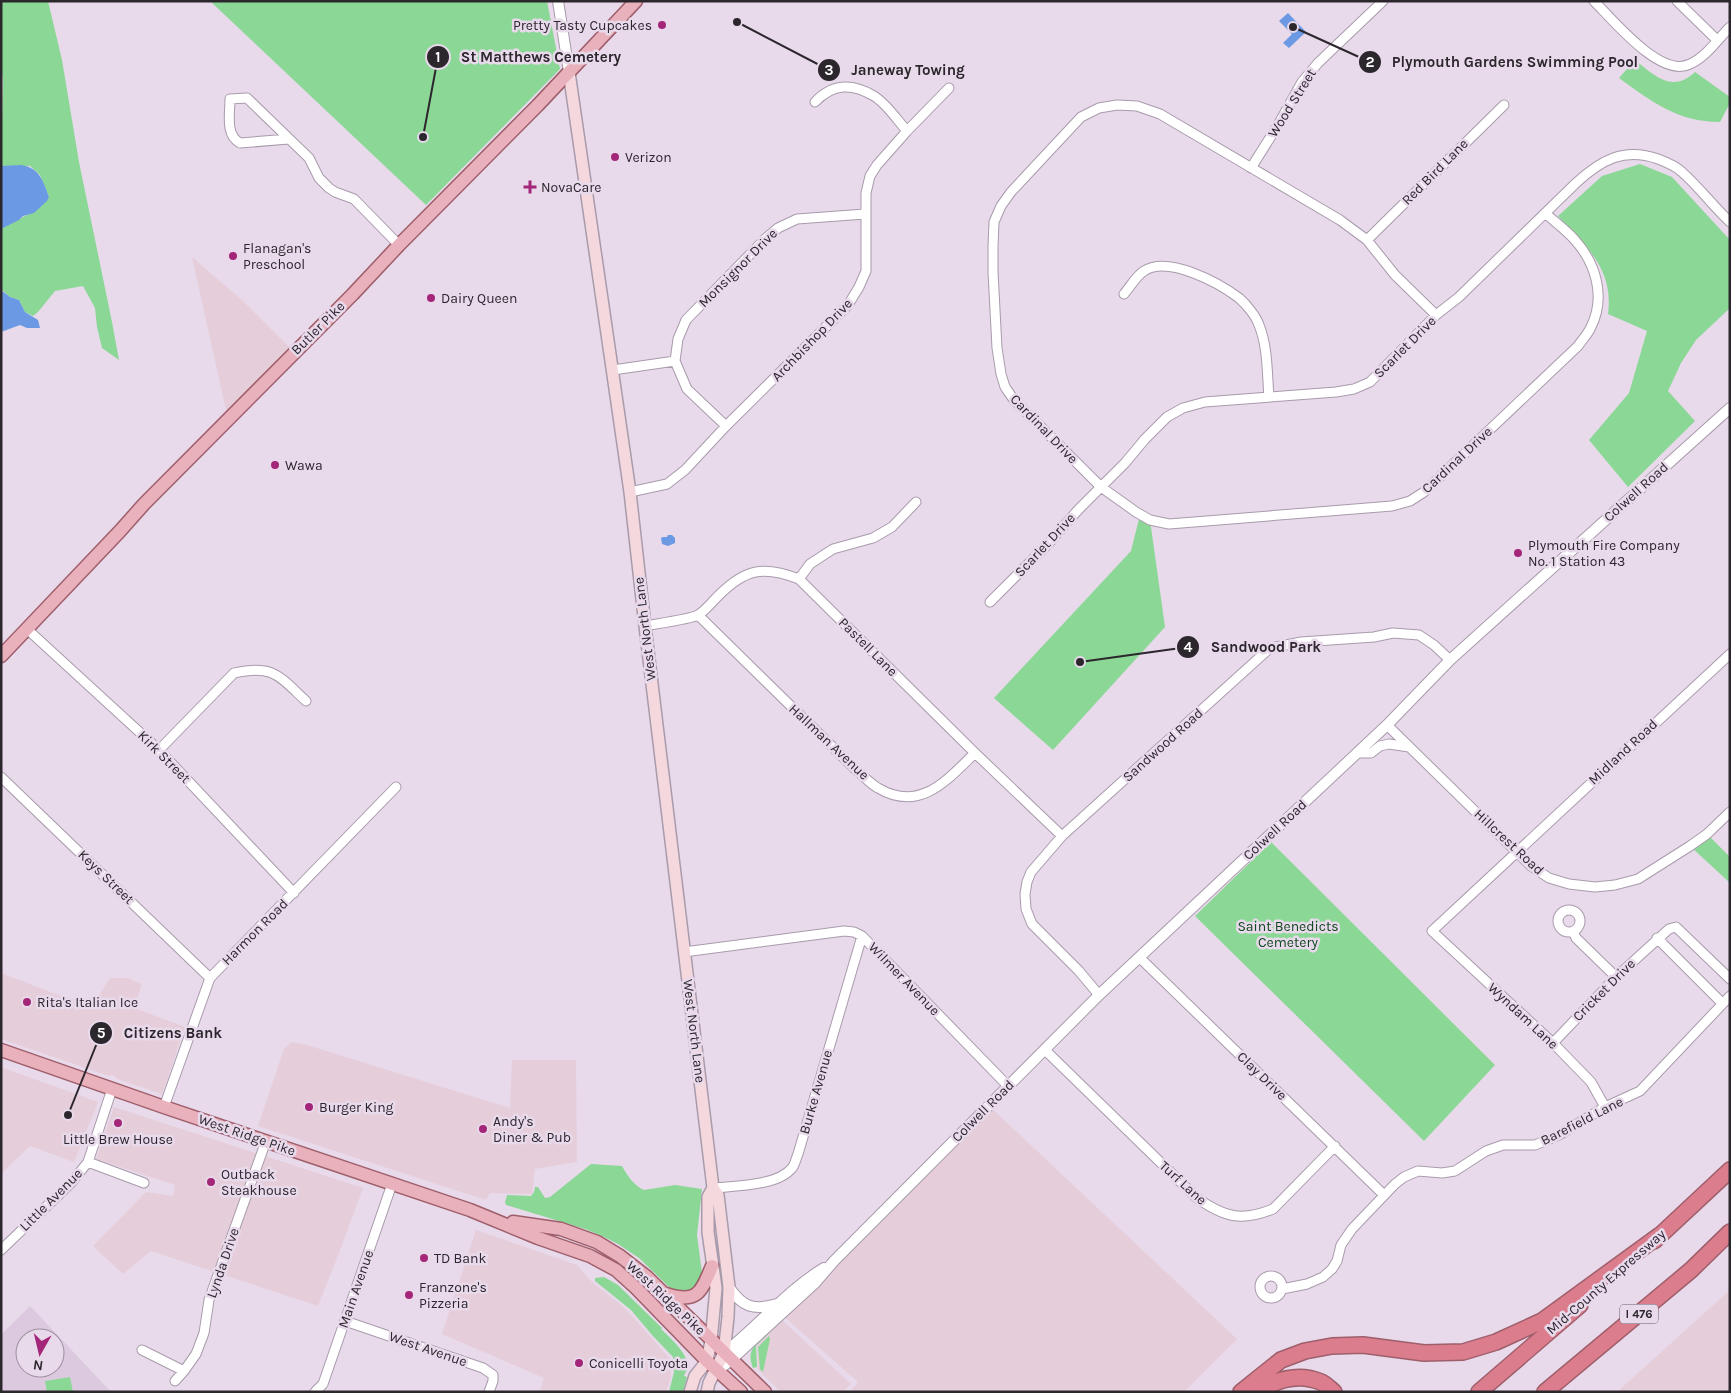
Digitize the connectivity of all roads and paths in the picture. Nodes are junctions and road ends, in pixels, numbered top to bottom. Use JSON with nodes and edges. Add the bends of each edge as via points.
{"nodes":[{"id":1,"x":558,"y":1,"type":"edge"},
{"id":2,"x":636,"y":1,"type":"edge"},
{"id":3,"x":1383,"y":1,"type":"edge"},
{"id":4,"x":1594,"y":1,"type":"edge"},
{"id":5,"x":1677,"y":1,"type":"edge"},
{"id":6,"x":1730,"y":27,"type":"edge"},
{"id":7,"x":1717,"y":40,"type":"junction"},
{"id":8,"x":569,"y":72,"type":"junction"},
{"id":9,"x":949,"y":88,"type":"dead end"},
{"id":10,"x":815,"y":102,"type":"dead end"},
{"id":11,"x":1504,"y":104,"type":"dead end"},
{"id":12,"x":907,"y":131,"type":"junction"},
{"id":13,"x":289,"y":139,"type":"junction"},
{"id":14,"x":1251,"y":168,"type":"junction"},
{"id":15,"x":1545,"y":213,"type":"junction"},
{"id":16,"x":865,"y":214,"type":"junction"},
{"id":17,"x":1730,"y":222,"type":"edge"},
{"id":18,"x":1367,"y":240,"type":"junction"},
{"id":19,"x":399,"y":245,"type":"junction"},
{"id":20,"x":1124,"y":294,"type":"dead end"},
{"id":21,"x":1436,"y":315,"type":"junction"},
{"id":22,"x":675,"y":361,"type":"junction"},
{"id":23,"x":613,"y":370,"type":"junction"},
{"id":24,"x":1269,"y":397,"type":"junction"},
{"id":25,"x":1730,"y":408,"type":"edge"},
{"id":26,"x":726,"y":426,"type":"junction"},
{"id":27,"x":1101,"y":487,"type":"junction"},
{"id":28,"x":630,"y":492,"type":"junction"},
{"id":29,"x":916,"y":502,"type":"dead end"},
{"id":30,"x":798,"y":579,"type":"junction"},
{"id":31,"x":990,"y":602,"type":"dead end"},
{"id":32,"x":698,"y":616,"type":"junction"},
{"id":33,"x":644,"y":626,"type":"junction"},
{"id":34,"x":27,"y":629,"type":"junction"},
{"id":35,"x":1730,"y":654,"type":"edge"},
{"id":36,"x":1,"y":656,"type":"edge"},
{"id":37,"x":1450,"y":660,"type":"junction"},
{"id":38,"x":306,"y":701,"type":"dead end"},
{"id":39,"x":1387,"y":725,"type":"junction"},
{"id":40,"x":1409,"y":747,"type":"junction"},
{"id":41,"x":159,"y":750,"type":"junction"},
{"id":42,"x":975,"y":753,"type":"junction"},
{"id":43,"x":1357,"y":753,"type":"junction"},
{"id":44,"x":1,"y":777,"type":"edge"},
{"id":45,"x":396,"y":787,"type":"dead end"},
{"id":46,"x":1730,"y":812,"type":"edge"},
{"id":47,"x":1062,"y":836,"type":"junction"},
{"id":48,"x":1517,"y":851,"type":"junction"},
{"id":49,"x":294,"y":892,"type":"junction"},
{"id":50,"x":1432,"y":931,"type":"joint"},
{"id":51,"x":1573,"y":931,"type":"dead end"},
{"id":52,"x":862,"y":936,"type":"junction"},
{"id":53,"x":1657,"y":938,"type":"junction"},
{"id":54,"x":684,"y":952,"type":"junction"},
{"id":55,"x":1140,"y":958,"type":"junction"},
{"id":56,"x":1616,"y":977,"type":"junction"},
{"id":57,"x":210,"y":978,"type":"junction"},
{"id":58,"x":1730,"y":979,"type":"edge"},
{"id":59,"x":1099,"y":995,"type":"junction"},
{"id":60,"x":1730,"y":996,"type":"edge"},
{"id":61,"x":1722,"y":1003,"type":"junction"},
{"id":62,"x":1553,"y":1043,"type":"junction"},
{"id":63,"x":1,"y":1050,"type":"edge"},
{"id":64,"x":1045,"y":1050,"type":"junction"},
{"id":65,"x":1008,"y":1086,"type":"junction"},
{"id":66,"x":112,"y":1089,"type":"junction"},
{"id":67,"x":164,"y":1107,"type":"junction"},
{"id":68,"x":1605,"y":1107,"type":"junction"},
{"id":69,"x":266,"y":1141,"type":"junction"},
{"id":70,"x":1335,"y":1146,"type":"junction"},
{"id":71,"x":88,"y":1162,"type":"junction"},
{"id":72,"x":1730,"y":1170,"type":"edge"},
{"id":73,"x":144,"y":1183,"type":"dead end"},
{"id":74,"x":392,"y":1184,"type":"junction"},
{"id":75,"x":713,"y":1188,"type":"junction"},
{"id":76,"x":1384,"y":1195,"type":"junction"},
{"id":77,"x":493,"y":1219,"type":"junction"},
{"id":78,"x":1730,"y":1232,"type":"edge"},
{"id":79,"x":1660,"y":1235,"type":"junction"},
{"id":80,"x":1,"y":1250,"type":"edge"},
{"id":81,"x":831,"y":1264,"type":"junction"},
{"id":82,"x":712,"y":1266,"type":"junction"},
{"id":83,"x":1691,"y":1270,"type":"junction"},
{"id":84,"x":729,"y":1287,"type":"junction"},
{"id":85,"x":1282,"y":1289,"type":"dead end"},
{"id":86,"x":663,"y":1293,"type":"junction"},
{"id":87,"x":781,"y":1302,"type":"junction"},
{"id":88,"x":345,"y":1321,"type":"junction"},
{"id":89,"x":711,"y":1341,"type":"junction"},
{"id":90,"x":142,"y":1350,"type":"dead end"},
{"id":91,"x":727,"y":1357,"type":"junction"},
{"id":92,"x":707,"y":1361,"type":"junction"},
{"id":93,"x":717,"y":1370,"type":"junction"},
{"id":94,"x":184,"y":1371,"type":"junction"},
{"id":95,"x":175,"y":1381,"type":"dead end"},
{"id":96,"x":315,"y":1392,"type":"edge"},
{"id":97,"x":489,"y":1392,"type":"edge"},
{"id":98,"x":690,"y":1392,"type":"edge"},
{"id":99,"x":707,"y":1392,"type":"edge"},
{"id":100,"x":741,"y":1392,"type":"edge"},
{"id":101,"x":764,"y":1392,"type":"edge"},
{"id":102,"x":1241,"y":1392,"type":"edge"},
{"id":103,"x":1258,"y":1392,"type":"edge"},
{"id":104,"x":1334,"y":1392,"type":"edge"},
{"id":105,"x":1479,"y":1392,"type":"edge"},
{"id":106,"x":1544,"y":1392,"type":"edge"},
{"id":107,"x":1554,"y":1392,"type":"edge"}],
"edges":[{"from":1,"to":8,"type":"street"},
{"from":2,"to":8,"type":"main road","name":"Butler Pike"},
{"from":3,"to":14,"type":"street","name":"Wood Street","via":[[1302,82]]},
{"from":4,"to":7,"type":"street","via":[[1637,45],[1675,67],[1688,66],[1699,59]]},
{"from":5,"to":7,"type":"street"},
{"from":6,"to":7,"type":"street"},
{"from":8,"to":19,"type":"main road","name":"Butler Pike"},
{"from":8,"to":23,"type":"main road","name":"West North Lane"},
{"from":9,"to":12,"type":"street","name":"Archbishop Drive"},
{"from":10,"to":12,"type":"street","via":[[839,86],[860,90],[876,97]]},
{"from":11,"to":18,"type":"street","name":"Red Bird Lane"},
{"from":12,"to":16,"type":"street","name":"Archbishop Drive","via":[[870,176]]},
{"from":13,"to":13,"type":"street","via":[[247,98],[230,99],[233,139],[240,143]]},
{"from":13,"to":19,"type":"street","via":[[308,158],[329,188],[354,199]]},
{"from":14,"to":18,"type":"street","name":"Cardinal Drive","via":[[1340,220]]},
{"from":14,"to":27,"type":"street","name":"Cardinal Drive","via":[[1160,114],[1137,106],[1117,105],[1099,108],[1081,117],[1001,206],[994,222],[993,272],[997,348],[1005,387],[1014,400]]},
{"from":15,"to":17,"type":"street","name":"Scarlet Drive","via":[[1591,170],[1632,153],[1666,162],[1681,171]]},
{"from":15,"to":21,"type":"street","name":"Scarlet Drive","via":[[1459,297]]},
{"from":15,"to":27,"type":"street","name":"Cardinal Drive","via":[[1574,239],[1588,257],[1595,274],[1599,294],[1591,329],[1578,346],[1424,492],[1410,501],[1392,506],[1169,524],[1150,520]]},
{"from":16,"to":22,"type":"street","name":"Monsignor Drive","via":[[797,219],[778,228],[686,320],[678,339]]},
{"from":16,"to":26,"type":"street","name":"Archbishop Drive","via":[[866,271],[848,305]]},
{"from":18,"to":21,"type":"street","name":"Cardinal Drive","via":[[1395,275]]},
{"from":19,"to":34,"type":"main road","name":"Butler Pike","via":[[151,497]]},
{"from":20,"to":24,"type":"street","via":[[1144,271],[1160,266],[1194,272],[1240,298],[1259,324],[1264,341]]},
{"from":21,"to":24,"type":"street","name":"Scarlet Drive","via":[[1370,382],[1336,392]]},
{"from":22,"to":23,"type":"street"},
{"from":22,"to":26,"type":"street","via":[[688,389]]},
{"from":23,"to":28,"type":"main road","name":"West North Lane"},
{"from":24,"to":27,"type":"street","name":"Scarlet Drive","via":[[1205,402],[1183,408],[1162,423]]},
{"from":25,"to":37,"type":"street","name":"Colwell Road"},
{"from":26,"to":28,"type":"street","name":"Archbishop Drive","via":[[685,470],[667,484]]},
{"from":27,"to":31,"type":"street","name":"Scarlet Drive"},
{"from":28,"to":33,"type":"main road","name":"West North Lane"},
{"from":29,"to":30,"type":"street","via":[[892,528],[873,538],[833,549],[810,564]]},
{"from":30,"to":32,"type":"street","name":"Pastell Lane","via":[[764,570],[748,573],[727,586]]},
{"from":30,"to":42,"type":"street","name":"Pastell Lane"},
{"from":32,"to":33,"type":"street"},
{"from":32,"to":42,"type":"street","name":"Hallman Avenue","via":[[854,768],[876,787],[893,796],[912,797],[928,793],[943,784]]},
{"from":33,"to":54,"type":"main road","name":"West North Lane"},
{"from":34,"to":36,"type":"main road","name":"Butler Pike"},
{"from":34,"to":41,"type":"street","name":"Kirk Street"},
{"from":35,"to":48,"type":"street","name":"Midland Road"},
{"from":37,"to":39,"type":"street","name":"Colwell Road"},
{"from":37,"to":47,"type":"street","name":"Sandwood Road","via":[[1419,635],[1393,633],[1270,648]]},
{"from":38,"to":41,"type":"street","via":[[270,671],[234,673]]},
{"from":39,"to":40,"type":"street","name":"Hillcrest Road"},
{"from":39,"to":43,"type":"street","name":"Colwell Road"},
{"from":40,"to":43,"type":"street","via":[[1389,744],[1371,752]]},
{"from":40,"to":48,"type":"street","name":"Hillcrest Road"},
{"from":41,"to":49,"type":"street","name":"Kirk Street"},
{"from":42,"to":47,"type":"street","name":"Pastell Lane"},
{"from":43,"to":55,"type":"street","name":"Colwell Road"},
{"from":44,"to":57,"type":"street","name":"Keys Street"},
{"from":45,"to":49,"type":"street","name":"Harmon Road"},
{"from":46,"to":48,"type":"street","name":"Hillcrest Road","via":[[1690,846],[1638,879],[1615,885],[1595,887],[1548,878]]},
{"from":47,"to":59,"type":"street","name":"Sandwood Road","via":[[1031,872],[1027,882],[1026,909],[1032,924]]},
{"from":48,"to":50,"type":"street","name":"Midland Road"},
{"from":49,"to":57,"type":"street","name":"Harmon Road"},
{"from":50,"to":62,"type":"street","name":"Wyndam Lane"},
{"from":51,"to":56,"type":"street","via":[[1576,938]]},
{"from":52,"to":54,"type":"street","name":"Wilmer Avenue","via":[[844,931]]},
{"from":52,"to":65,"type":"street","name":"Wilmer Avenue"},
{"from":52,"to":75,"type":"street","name":"Burke Avenue","via":[[792,1168],[771,1181]]},
{"from":53,"to":56,"type":"street","name":"Cricket Drive"},
{"from":53,"to":58,"type":"street","via":[[1676,927]]},
{"from":53,"to":61,"type":"street"},
{"from":54,"to":75,"type":"main road","name":"West North Lane"},
{"from":55,"to":59,"type":"street","name":"Colwell Road"},
{"from":55,"to":70,"type":"street","name":"Clay Drive"},
{"from":56,"to":62,"type":"street","name":"Cricket Drive"},
{"from":57,"to":67,"type":"street","name":"Harmon Road"},
{"from":59,"to":64,"type":"street","name":"Colwell Road"},
{"from":60,"to":61,"type":"street","name":"Barefield Lane"},
{"from":61,"to":68,"type":"street","name":"Barefield Lane","via":[[1640,1091]]},
{"from":62,"to":68,"type":"street","name":"Wyndam Lane","via":[[1591,1082]]},
{"from":63,"to":66,"type":"main road","name":"West Ridge Pike"},
{"from":64,"to":65,"type":"street","name":"Colwell Road"},
{"from":64,"to":70,"type":"street","name":"Turf Lane","via":[[1197,1198],[1231,1216],[1247,1217],[1273,1209]]},
{"from":65,"to":81,"type":"street","name":"Colwell Road"},
{"from":66,"to":67,"type":"main road","name":"West Ridge Pike"},
{"from":66,"to":71,"type":"street","name":"Little Avenue"},
{"from":67,"to":69,"type":"main road","name":"West Ridge Pike"},
{"from":68,"to":76,"type":"street","name":"Barefield Lane","via":[[1559,1135],[1535,1145],[1503,1145],[1486,1151],[1455,1172],[1418,1171],[1395,1184]]},
{"from":69,"to":74,"type":"main road","name":"West Ridge Pike"},
{"from":69,"to":94,"type":"street","name":"Lynda Drive","via":[[209,1300],[204,1333],[196,1354]]},
{"from":70,"to":76,"type":"street","name":"Clay Drive"},
{"from":71,"to":73,"type":"street"},
{"from":71,"to":80,"type":"street","name":"Little Avenue"},
{"from":72,"to":79,"type":"highway","name":"Mid-County Expressway"},
{"from":74,"to":77,"type":"main road","name":"West Ridge Pike"},
{"from":74,"to":88,"type":"street","name":"Main Avenue"},
{"from":75,"to":82,"type":"main road","name":"West North Lane","via":[[708,1197]]},
{"from":75,"to":84,"type":"main road","name":"West North Lane","via":[[718,1195]]},
{"from":76,"to":85,"type":"street","name":"Barefield Lane","via":[[1352,1229],[1332,1269],[1307,1284]]},
{"from":77,"to":86,"type":"main road","name":"West Ridge Pike","via":[[561,1229],[597,1242],[620,1256]]},
{"from":77,"to":92,"type":"main road","name":"West Ridge Pike","via":[[585,1254],[616,1270]]},
{"from":78,"to":83,"type":"highway","number":"I 476"},
{"from":79,"to":102,"type":"highway","via":[[1542,1320],[1496,1342],[1463,1352],[1424,1352],[1363,1345],[1305,1351],[1281,1360]]},
{"from":79,"to":105,"type":"highway","name":"Mid-County Expressway"},
{"from":81,"to":87,"type":"street","name":"Colwell Road","via":[[810,1276]]},
{"from":81,"to":91,"type":"street","name":"Colwell Road","via":[[815,1282]]},
{"from":82,"to":86,"type":"main road","via":[[697,1294],[684,1298]]},
{"from":82,"to":89,"type":"main road","name":"West North Lane","via":[[716,1288]]},
{"from":83,"to":106,"type":"highway","number":"I 476"},
{"from":83,"to":107,"type":"highway"},
{"from":84,"to":87,"type":"street","via":[[737,1299],[748,1305],[764,1307]]},
{"from":84,"to":91,"type":"main road","name":"West North Lane"},
{"from":86,"to":89,"type":"main road","name":"West Ridge Pike"},
{"from":87,"to":91,"type":"street","name":"Colwell Road"},
{"from":88,"to":96,"type":"street","name":"Main Avenue","via":[[323,1384]]},
{"from":88,"to":97,"type":"street","name":"West Avenue","via":[[483,1368],[493,1375]]},
{"from":89,"to":91,"type":"main road","name":"West Ridge Pike"},
{"from":89,"to":92,"type":"main road","name":"West North Lane"},
{"from":90,"to":94,"type":"street"},
{"from":91,"to":92,"type":"main road"},
{"from":91,"to":93,"type":"main road","name":"West North Lane"},
{"from":91,"to":101,"type":"main road","name":"West Ridge Pike"},
{"from":92,"to":93,"type":"main road","name":"West Ridge Pike"},
{"from":92,"to":98,"type":"main road","via":[[695,1376]]},
{"from":93,"to":99,"type":"main road","name":"West North Lane"},
{"from":93,"to":100,"type":"main road","name":"West Ridge Pike"},
{"from":94,"to":95,"type":"street","name":"Lynda Drive"},
{"from":103,"to":104,"type":"highway","via":[[1272,1383],[1296,1377],[1322,1382]]}]}
